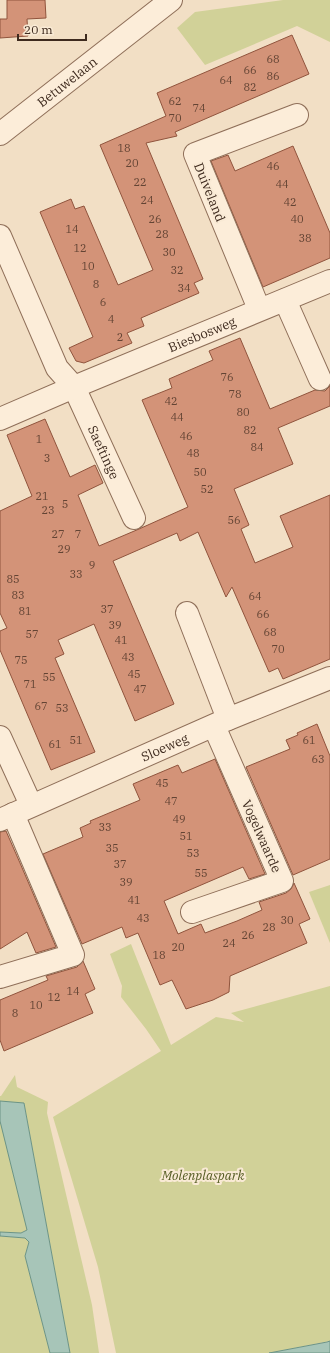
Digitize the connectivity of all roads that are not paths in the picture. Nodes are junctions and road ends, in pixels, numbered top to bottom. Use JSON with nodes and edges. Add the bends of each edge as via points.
{"nodes":[{"id":1,"x":171,"y":0,"type":"edge"},
{"id":2,"x":297,"y":115,"type":"dead end"},
{"id":3,"x":0,"y":134,"type":"edge"},
{"id":4,"x":0,"y":236,"type":"edge"},
{"id":5,"x":330,"y":281,"type":"edge"},
{"id":6,"x":285,"y":300,"type":"junction"},
{"id":7,"x":259,"y":309,"type":"junction"},
{"id":8,"x":320,"y":379,"type":"dead end"},
{"id":9,"x":74,"y":386,"type":"junction"},
{"id":10,"x":0,"y":419,"type":"edge"},
{"id":11,"x":134,"y":518,"type":"dead end"},
{"id":12,"x":187,"y":613,"type":"dead end"},
{"id":13,"x":330,"y":678,"type":"edge"},
{"id":14,"x":221,"y":722,"type":"junction"},
{"id":15,"x":0,"y":737,"type":"edge"},
{"id":16,"x":15,"y":813,"type":"edge"},
{"id":17,"x":192,"y":912,"type":"dead end"},
{"id":18,"x":0,"y":977,"type":"edge"}],
"edges":[{"from":1,"to":3,"type":"street","name":"Betuwelaan"},
{"from":2,"to":7,"type":"street","name":"Duiveland","via":[[195,154]]},
{"from":4,"to":9,"type":"street","via":[[57,368]]},
{"from":5,"to":6,"type":"street","name":"Biesbosweg"},
{"from":6,"to":7,"type":"street","name":"Biesbosweg"},
{"from":6,"to":8,"type":"street"},
{"from":7,"to":9,"type":"street","name":"Biesbosweg"},
{"from":9,"to":10,"type":"street","name":"Biesbosweg"},
{"from":9,"to":11,"type":"street","name":"Saeftinge"},
{"from":12,"to":14,"type":"street"},
{"from":13,"to":14,"type":"street","name":"Sloeweg"},
{"from":14,"to":16,"type":"street","name":"Sloeweg"},
{"from":14,"to":17,"type":"street","name":"Vogelwaarde","via":[[282,881]]},
{"from":15,"to":16,"type":"street"},
{"from":16,"to":18,"type":"street","via":[[73,955]]}]}
